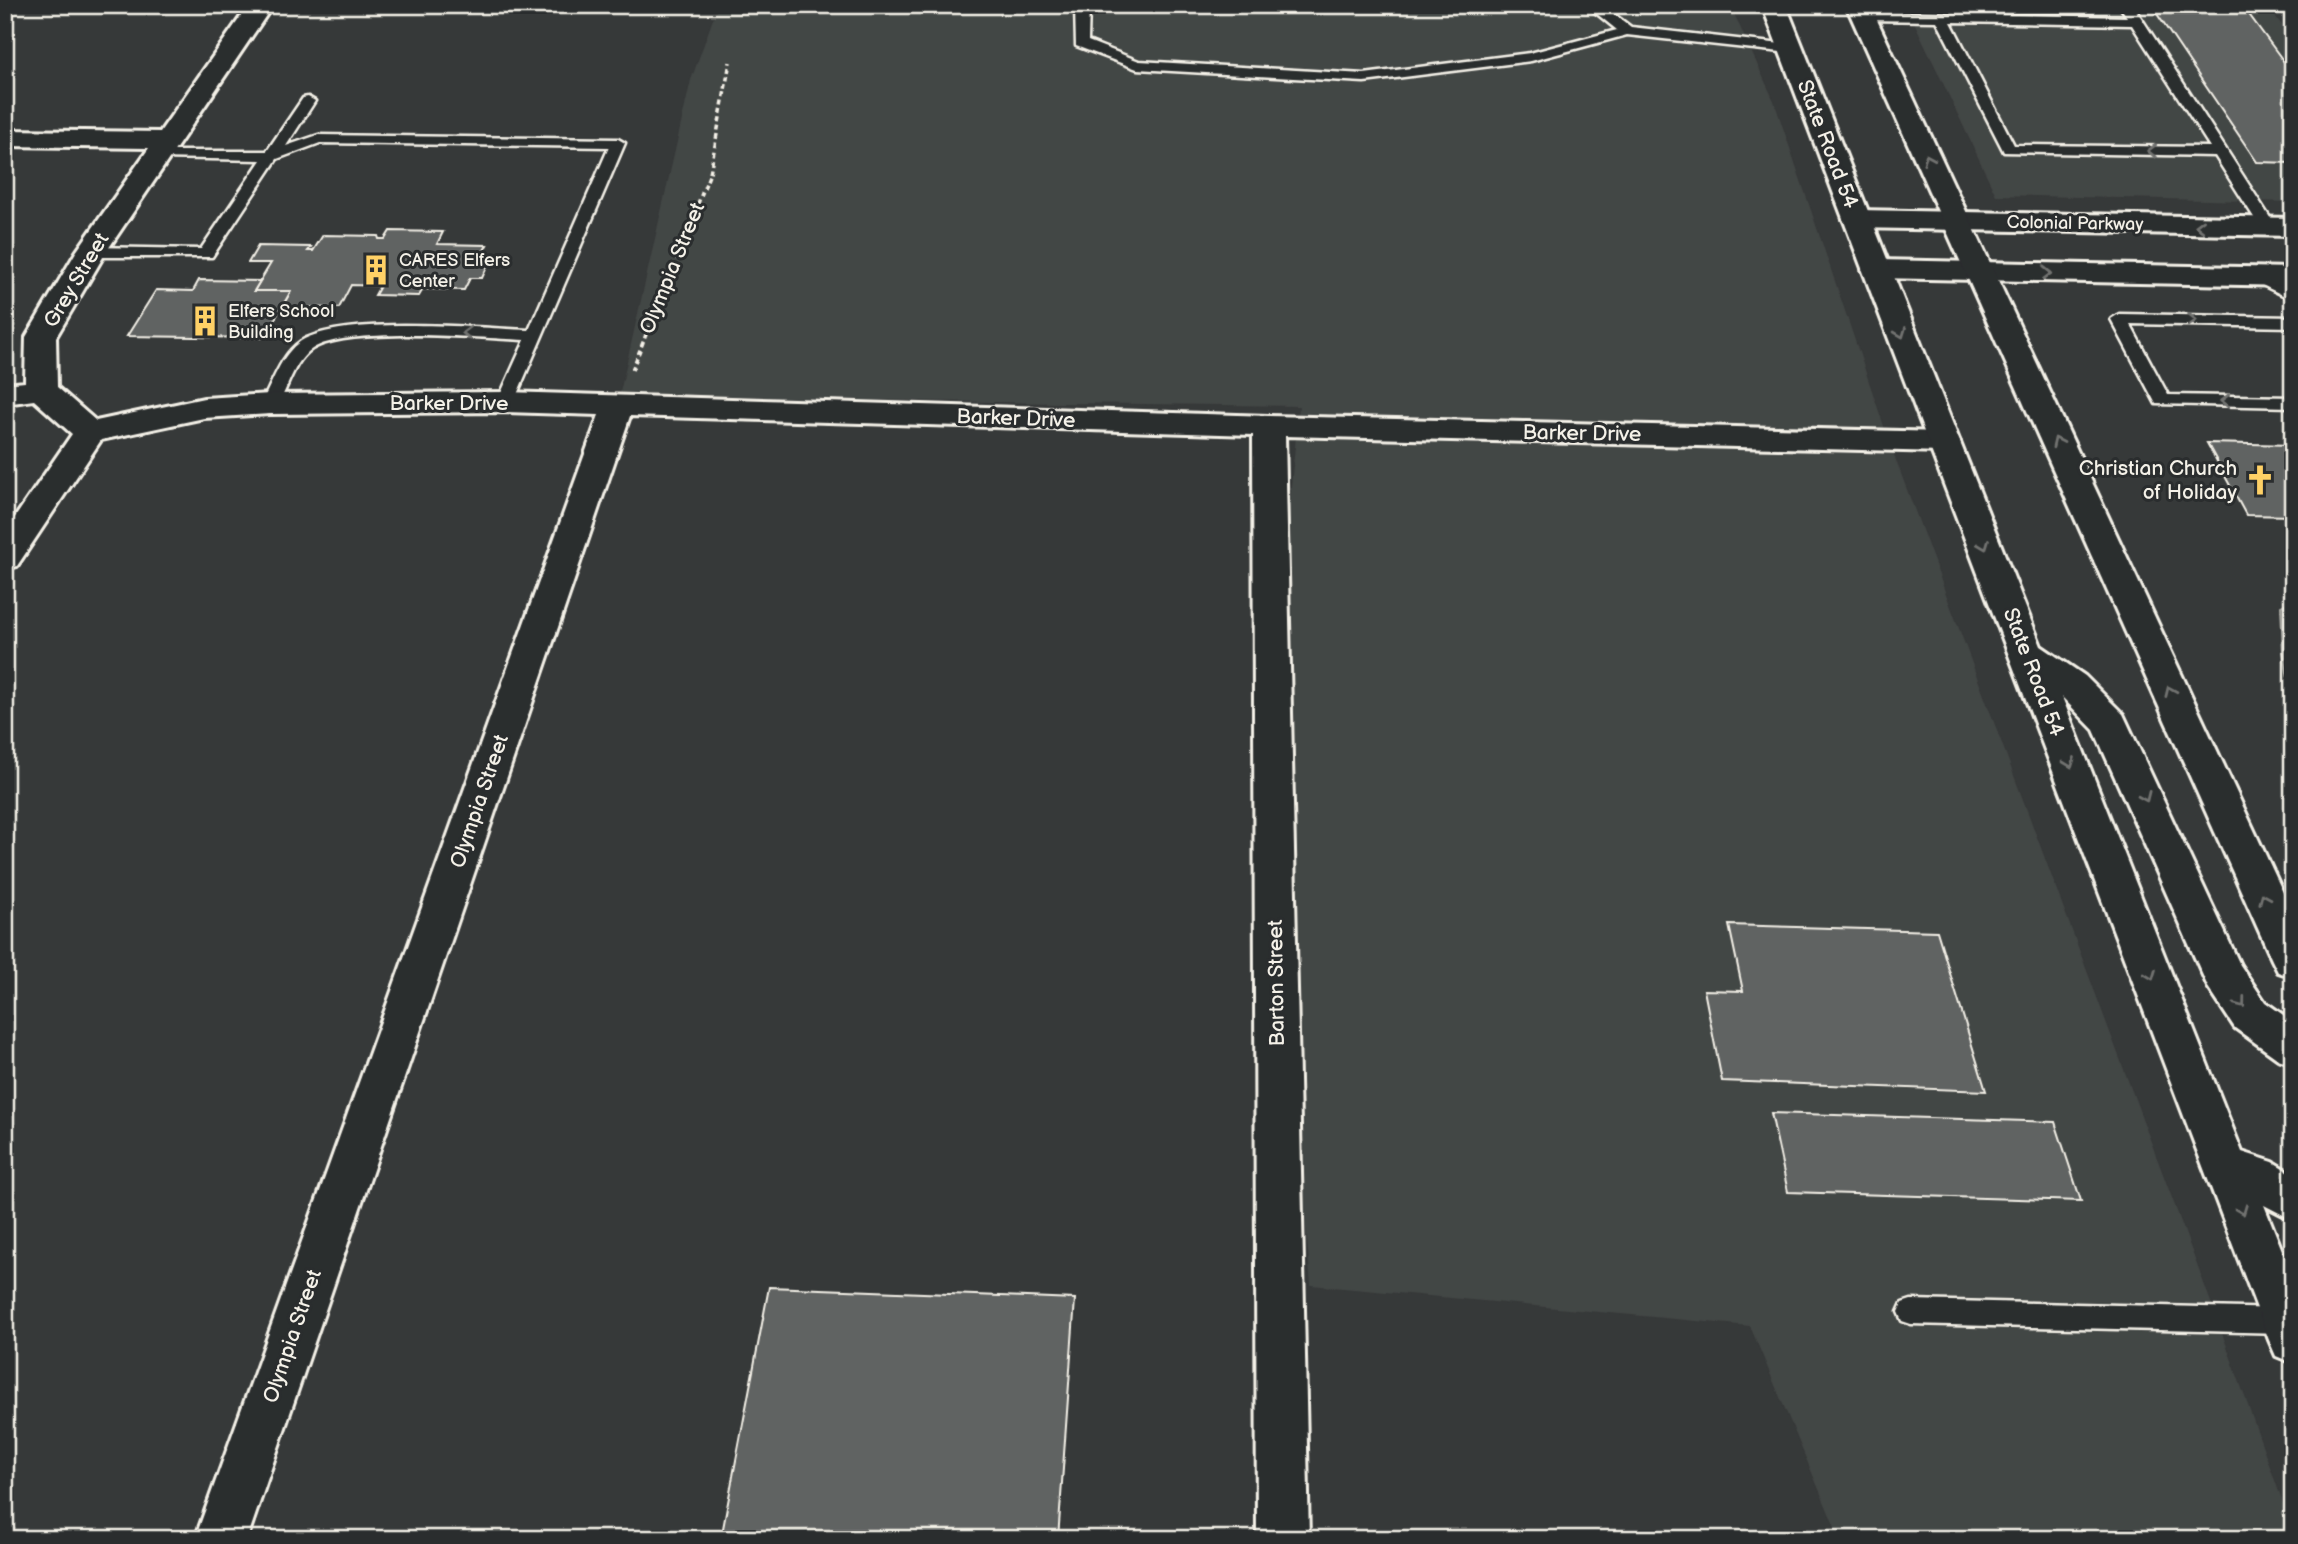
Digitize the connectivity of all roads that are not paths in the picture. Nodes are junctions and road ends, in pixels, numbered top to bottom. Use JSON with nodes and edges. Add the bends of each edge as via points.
{"nodes":[{"id":1,"x":261,"y":5,"type":"edge"},
{"id":2,"x":1082,"y":5,"type":"edge"},
{"id":3,"x":1594,"y":5,"type":"edge"},
{"id":4,"x":1774,"y":5,"type":"edge"},
{"id":5,"x":2126,"y":5,"type":"edge"},
{"id":6,"x":1861,"y":10,"type":"edge"},
{"id":7,"x":1942,"y":17,"type":"junction"},
{"id":8,"x":2136,"y":21,"type":"junction"},
{"id":9,"x":1627,"y":31,"type":"junction"},
{"id":10,"x":1791,"y":49,"type":"junction"},
{"id":11,"x":308,"y":102,"type":"dead end"},
{"id":12,"x":5,"y":138,"type":"edge"},
{"id":13,"x":164,"y":147,"type":"junction"},
{"id":14,"x":2220,"y":152,"type":"junction"},
{"id":15,"x":271,"y":156,"type":"junction"},
{"id":16,"x":1857,"y":219,"type":"junction"},
{"id":17,"x":1956,"y":221,"type":"junction"},
{"id":18,"x":2280,"y":227,"type":"edge"},
{"id":19,"x":91,"y":252,"type":"junction"},
{"id":20,"x":1877,"y":269,"type":"junction"},
{"id":21,"x":1979,"y":271,"type":"junction"},
{"id":22,"x":2258,"y":276,"type":"junction"},
{"id":23,"x":2293,"y":277,"type":"edge"},
{"id":24,"x":2293,"y":295,"type":"edge"},
{"id":25,"x":2293,"y":322,"type":"edge"},
{"id":26,"x":535,"y":335,"type":"junction"},
{"id":27,"x":41,"y":390,"type":"junction"},
{"id":28,"x":5,"y":394,"type":"edge"},
{"id":29,"x":506,"y":402,"type":"junction"},
{"id":30,"x":2293,"y":402,"type":"edge"},
{"id":31,"x":270,"y":404,"type":"junction"},
{"id":32,"x":618,"y":405,"type":"junction"},
{"id":33,"x":1269,"y":426,"type":"junction"},
{"id":34,"x":90,"y":432,"type":"junction"},
{"id":35,"x":1944,"y":442,"type":"junction"},
{"id":36,"x":5,"y":558,"type":"edge"},
{"id":37,"x":2027,"y":654,"type":"junction"},
{"id":38,"x":2293,"y":960,"type":"edge"},
{"id":39,"x":2293,"y":1046,"type":"edge"},
{"id":40,"x":2225,"y":1167,"type":"junction"},
{"id":41,"x":2293,"y":1199,"type":"edge"},
{"id":42,"x":1911,"y":1312,"type":"dead end"},
{"id":43,"x":2289,"y":1331,"type":"edge"},
{"id":44,"x":220,"y":1539,"type":"edge"},
{"id":45,"x":1283,"y":1539,"type":"edge"}],
"edges":[{"from":1,"to":13,"type":"street","name":"Grey Street"},
{"from":2,"to":9,"type":"lane","via":[[1081,43],[1137,65],[1364,78],[1531,57]]},
{"from":3,"to":9,"type":"lane"},
{"from":4,"to":10,"type":"street","name":"State Road 54"},
{"from":5,"to":8,"type":"lane"},
{"from":6,"to":7,"type":"lane"},
{"from":17,"to":6,"type":"street","one_way":true},
{"from":7,"to":8,"type":"lane"},
{"from":14,"to":7,"type":"lane","one_way":true,"via":[[2009,149]]},
{"from":8,"to":14,"type":"lane"},
{"from":9,"to":10,"type":"lane"},
{"from":10,"to":16,"type":"street","name":"State Road 54"},
{"from":11,"to":15,"type":"lane"},
{"from":12,"to":13,"type":"street"},
{"from":13,"to":15,"type":"lane"},
{"from":13,"to":19,"type":"street","name":"Grey Street"},
{"from":14,"to":18,"type":"lane"},
{"from":15,"to":19,"type":"lane","via":[[206,254]]},
{"from":15,"to":26,"type":"lane","via":[[318,139],[618,143]]},
{"from":16,"to":17,"type":"street","name":"Colonial Parkway"},
{"from":16,"to":20,"type":"street","name":"State Road 54"},
{"from":18,"to":17,"type":"street","name":"Colonial Parkway","one_way":true},
{"from":17,"to":21,"type":"street"},
{"from":19,"to":27,"type":"street","name":"Grey Street","via":[[41,337]]},
{"from":20,"to":21,"type":"street"},
{"from":20,"to":35,"type":"street","name":"State Road 54","one_way":true},
{"from":21,"to":22,"type":"street","one_way":true},
{"from":38,"to":21,"type":"street","one_way":true},
{"from":22,"to":23,"type":"street"},
{"from":22,"to":24,"type":"lane"},
{"from":30,"to":25,"type":"lane","one_way":true,"via":[[2162,400],[2119,319]]},
{"from":26,"to":29,"type":"lane"},
{"from":26,"to":31,"type":"lane","one_way":true,"via":[[366,331],[323,336],[296,357]]},
{"from":27,"to":28,"type":"street"},
{"from":27,"to":34,"type":"street"},
{"from":29,"to":31,"type":"street","name":"Barker Drive"},
{"from":29,"to":32,"type":"street","name":"Barker Drive"},
{"from":31,"to":34,"type":"street","name":"Barker Drive","via":[[204,408]]},
{"from":32,"to":33,"type":"street","name":"Barker Drive"},
{"from":32,"to":44,"type":"street","name":"Olympia Street"},
{"from":33,"to":35,"type":"street","name":"Barker Drive"},
{"from":33,"to":45,"type":"street","name":"Barton Street"},
{"from":34,"to":36,"type":"street"},
{"from":35,"to":37,"type":"street","name":"State Road 54","one_way":true},
{"from":37,"to":39,"type":"street","one_way":true,"via":[[2066,679],[2110,724],[2222,975],[2250,1016]]},
{"from":37,"to":40,"type":"street","name":"State Road 54","one_way":true},
{"from":40,"to":41,"type":"street","via":[[2257,1176]]},
{"from":40,"to":43,"type":"street","name":"State Road 54","one_way":true},
{"from":42,"to":43,"type":"lane"}]}
